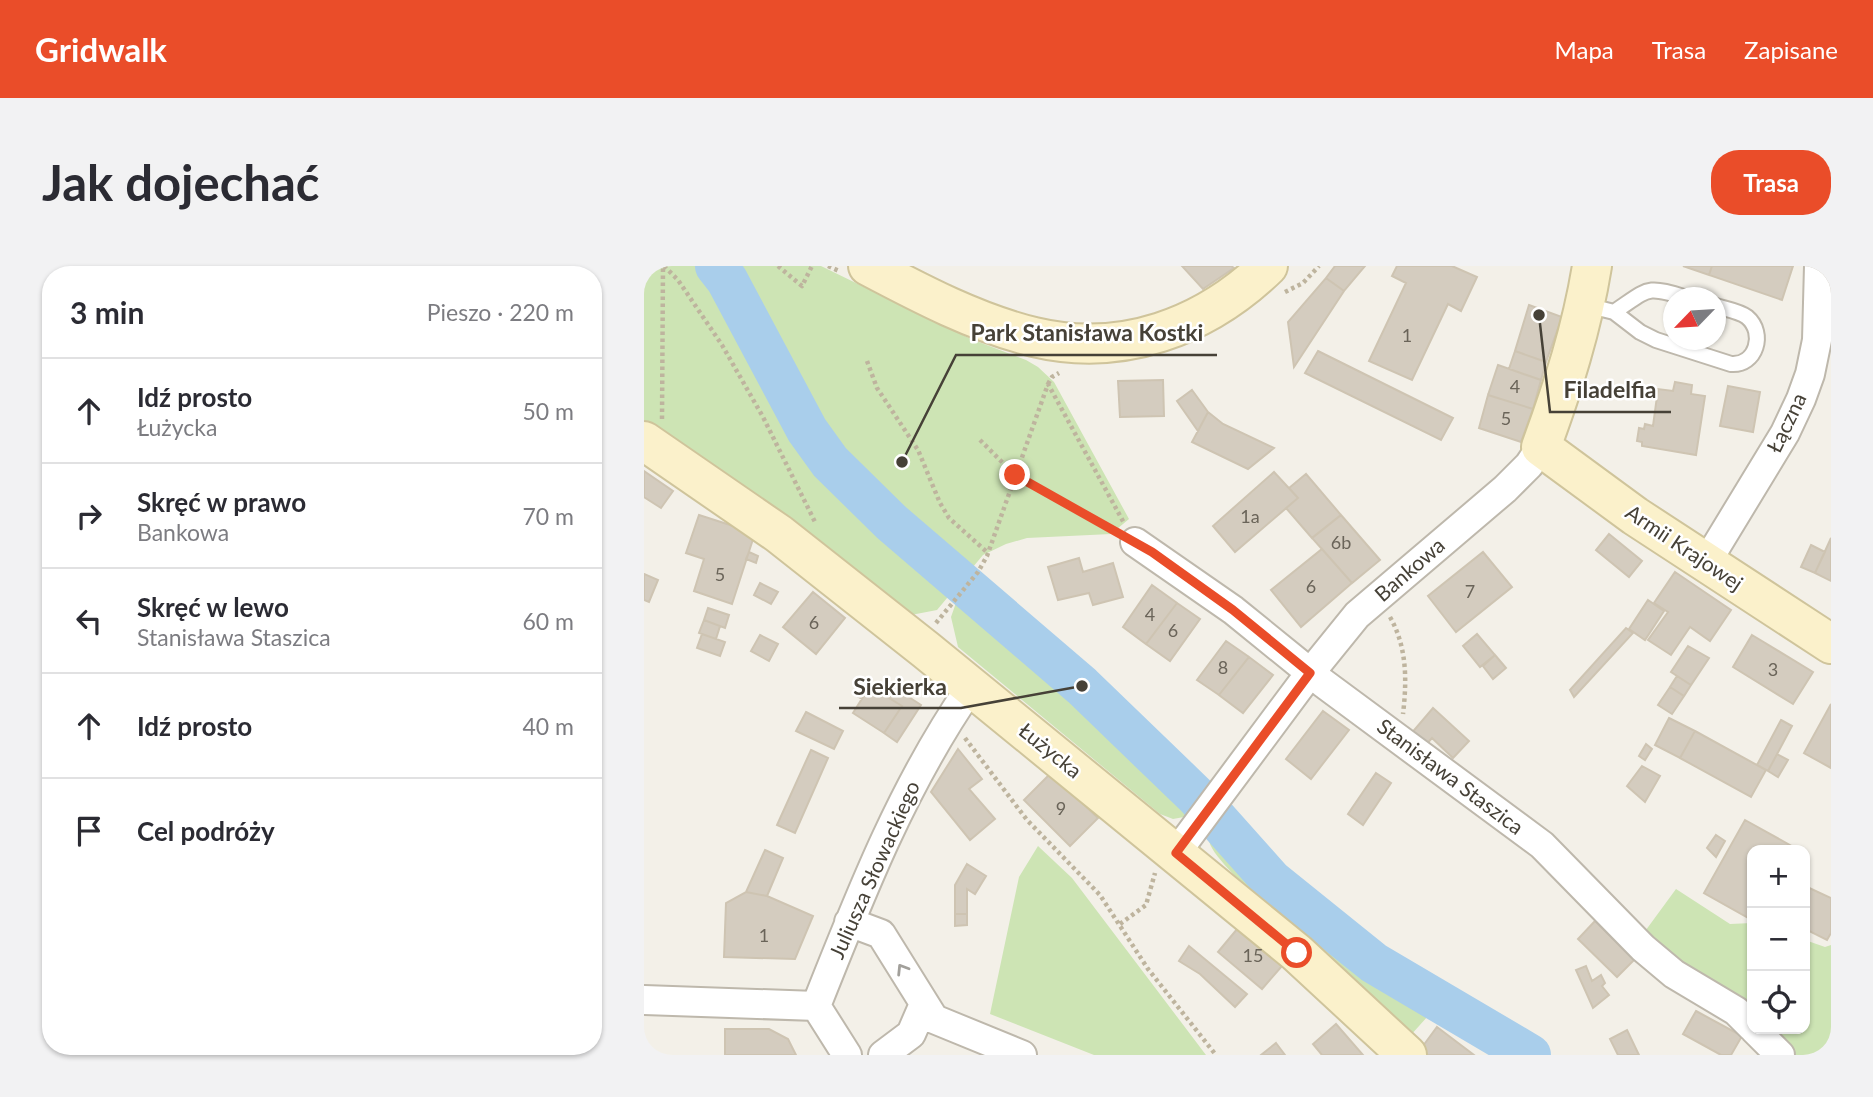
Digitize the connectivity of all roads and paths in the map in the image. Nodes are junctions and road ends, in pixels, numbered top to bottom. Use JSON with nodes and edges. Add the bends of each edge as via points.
{"nodes":[{"id":1,"x":650,"y":266,"type":"edge"},
{"id":2,"x":664,"y":266,"type":"edge"},
{"id":3,"x":778,"y":266,"type":"edge"},
{"id":4,"x":812,"y":266,"type":"edge"},
{"id":5,"x":868,"y":266,"type":"edge"},
{"id":6,"x":1268,"y":266,"type":"edge"},
{"id":7,"x":1592,"y":266,"type":"edge"},
{"id":8,"x":1819,"y":266,"type":"edge"},
{"id":9,"x":644,"y":270,"type":"edge"},
{"id":10,"x":1663,"y":291,"type":"edge"},
{"id":11,"x":1599,"y":308,"type":"junction"},
{"id":12,"x":1726,"y":309,"type":"edge"},
{"id":13,"x":1663,"y":342,"type":"edge"},
{"id":14,"x":1687,"y":350,"type":"edge"},
{"id":15,"x":867,"y":361,"type":"dead end"},
{"id":16,"x":1052,"y":377,"type":"dead end"},
{"id":17,"x":1048,"y":384,"type":"junction"},
{"id":18,"x":653,"y":432,"type":"edge"},
{"id":19,"x":980,"y":440,"type":"dead end"},
{"id":20,"x":1541,"y":447,"type":"junction"},
{"id":21,"x":1004,"y":464,"type":"dead end"},
{"id":22,"x":1015,"y":475,"type":"junction"},
{"id":23,"x":818,"y":529,"type":"dead end"},
{"id":24,"x":1135,"y":542,"type":"junction"},
{"id":25,"x":988,"y":553,"type":"junction"},
{"id":26,"x":1706,"y":564,"type":"junction"},
{"id":27,"x":1386,"y":610,"type":"dead end"},
{"id":28,"x":945,"y":613,"type":"dead end"},
{"id":29,"x":1831,"y":645,"type":"edge"},
{"id":30,"x":1310,"y":673,"type":"junction"},
{"id":31,"x":971,"y":687,"type":"junction"},
{"id":32,"x":1394,"y":735,"type":"junction"},
{"id":33,"x":980,"y":757,"type":"dead end"},
{"id":34,"x":1185,"y":841,"type":"junction"},
{"id":35,"x":1146,"y":905,"type":"dead end"},
{"id":36,"x":849,"y":922,"type":"junction"},
{"id":37,"x":1120,"y":924,"type":"junction"},
{"id":38,"x":644,"y":1000,"type":"edge"},
{"id":39,"x":924,"y":1003,"type":"junction"},
{"id":40,"x":816,"y":1006,"type":"junction"},
{"id":41,"x":1747,"y":1022,"type":"edge"},
{"id":42,"x":1759,"y":1034,"type":"edge"},
{"id":43,"x":847,"y":1055,"type":"edge"},
{"id":44,"x":883,"y":1055,"type":"edge"},
{"id":45,"x":1022,"y":1055,"type":"edge"},
{"id":46,"x":1216,"y":1055,"type":"edge"},
{"id":47,"x":1407,"y":1055,"type":"edge"},
{"id":48,"x":1780,"y":1055,"type":"edge"}],
"edges":[{"from":1,"to":9,"type":"path"},
{"from":2,"to":18,"type":"path"},
{"from":2,"to":23,"type":"path","via":[[727,354]]},
{"from":3,"to":4,"type":"path","via":[[802,286]]},
{"from":5,"to":6,"type":"main road","via":[[968,315],[1035,337],[1075,342],[1136,339],[1182,325],[1219,306]]},
{"from":7,"to":11,"type":"main road","name":"Bankowa"},
{"from":8,"to":26,"type":"street","name":"Łączna","via":[[1818,335],[1801,399]]},
{"from":10,"to":11,"type":"lane","via":[[1654,288]]},
{"from":11,"to":13,"type":"lane"},
{"from":11,"to":20,"type":"main road","name":"Bankowa"},
{"from":12,"to":14,"type":"lane","via":[[1741,314],[1754,326],[1757,344],[1748,360],[1731,364]]},
{"from":15,"to":25,"type":"path","via":[[877,388],[918,450],[949,518]]},
{"from":16,"to":17,"type":"path"},
{"from":17,"to":22,"type":"path"},
{"from":17,"to":24,"type":"path"},
{"from":18,"to":31,"type":"main road","name":"Łużycka"},
{"from":19,"to":21,"type":"path"},
{"from":20,"to":26,"type":"main road","name":"Armii Krajowej"},
{"from":20,"to":30,"type":"street","name":"Bankowa","via":[[1505,489],[1357,615]]},
{"from":22,"to":24,"type":"path"},
{"from":22,"to":25,"type":"path"},
{"from":24,"to":30,"type":"street","name":"Stanisława Staszica","via":[[1233,610]]},
{"from":25,"to":28,"type":"path"},
{"from":26,"to":29,"type":"main road","name":"Armii Krajowej"},
{"from":27,"to":32,"type":"path","via":[[1400,639],[1407,684],[1403,718]]},
{"from":30,"to":32,"type":"street","name":"Stanisława Staszica"},
{"from":30,"to":34,"type":"street","name":"Bankowa"},
{"from":31,"to":34,"type":"main road","name":"Łużycka"},
{"from":31,"to":36,"type":"street","name":"Juliusza Słowackiego","via":[[927,756]]},
{"from":32,"to":41,"type":"street","name":"Stanisława Staszica","via":[[1542,845],[1674,974]]},
{"from":33,"to":37,"type":"path","via":[[1027,820],[1100,895]]},
{"from":34,"to":47,"type":"main road","name":"Łużycka"},
{"from":35,"to":37,"type":"path"},
{"from":39,"to":36,"type":"street","one_way":true,"via":[[881,934]]},
{"from":36,"to":40,"type":"street","name":"Juliusza Słowackiego"},
{"from":37,"to":46,"type":"path","via":[[1148,969]]},
{"from":38,"to":40,"type":"street"},
{"from":39,"to":44,"type":"street","via":[[911,1034]]},
{"from":39,"to":45,"type":"street","via":[[934,1019]]},
{"from":40,"to":43,"type":"street"},
{"from":42,"to":48,"type":"street","name":"Stanisława Staszica"}]}
